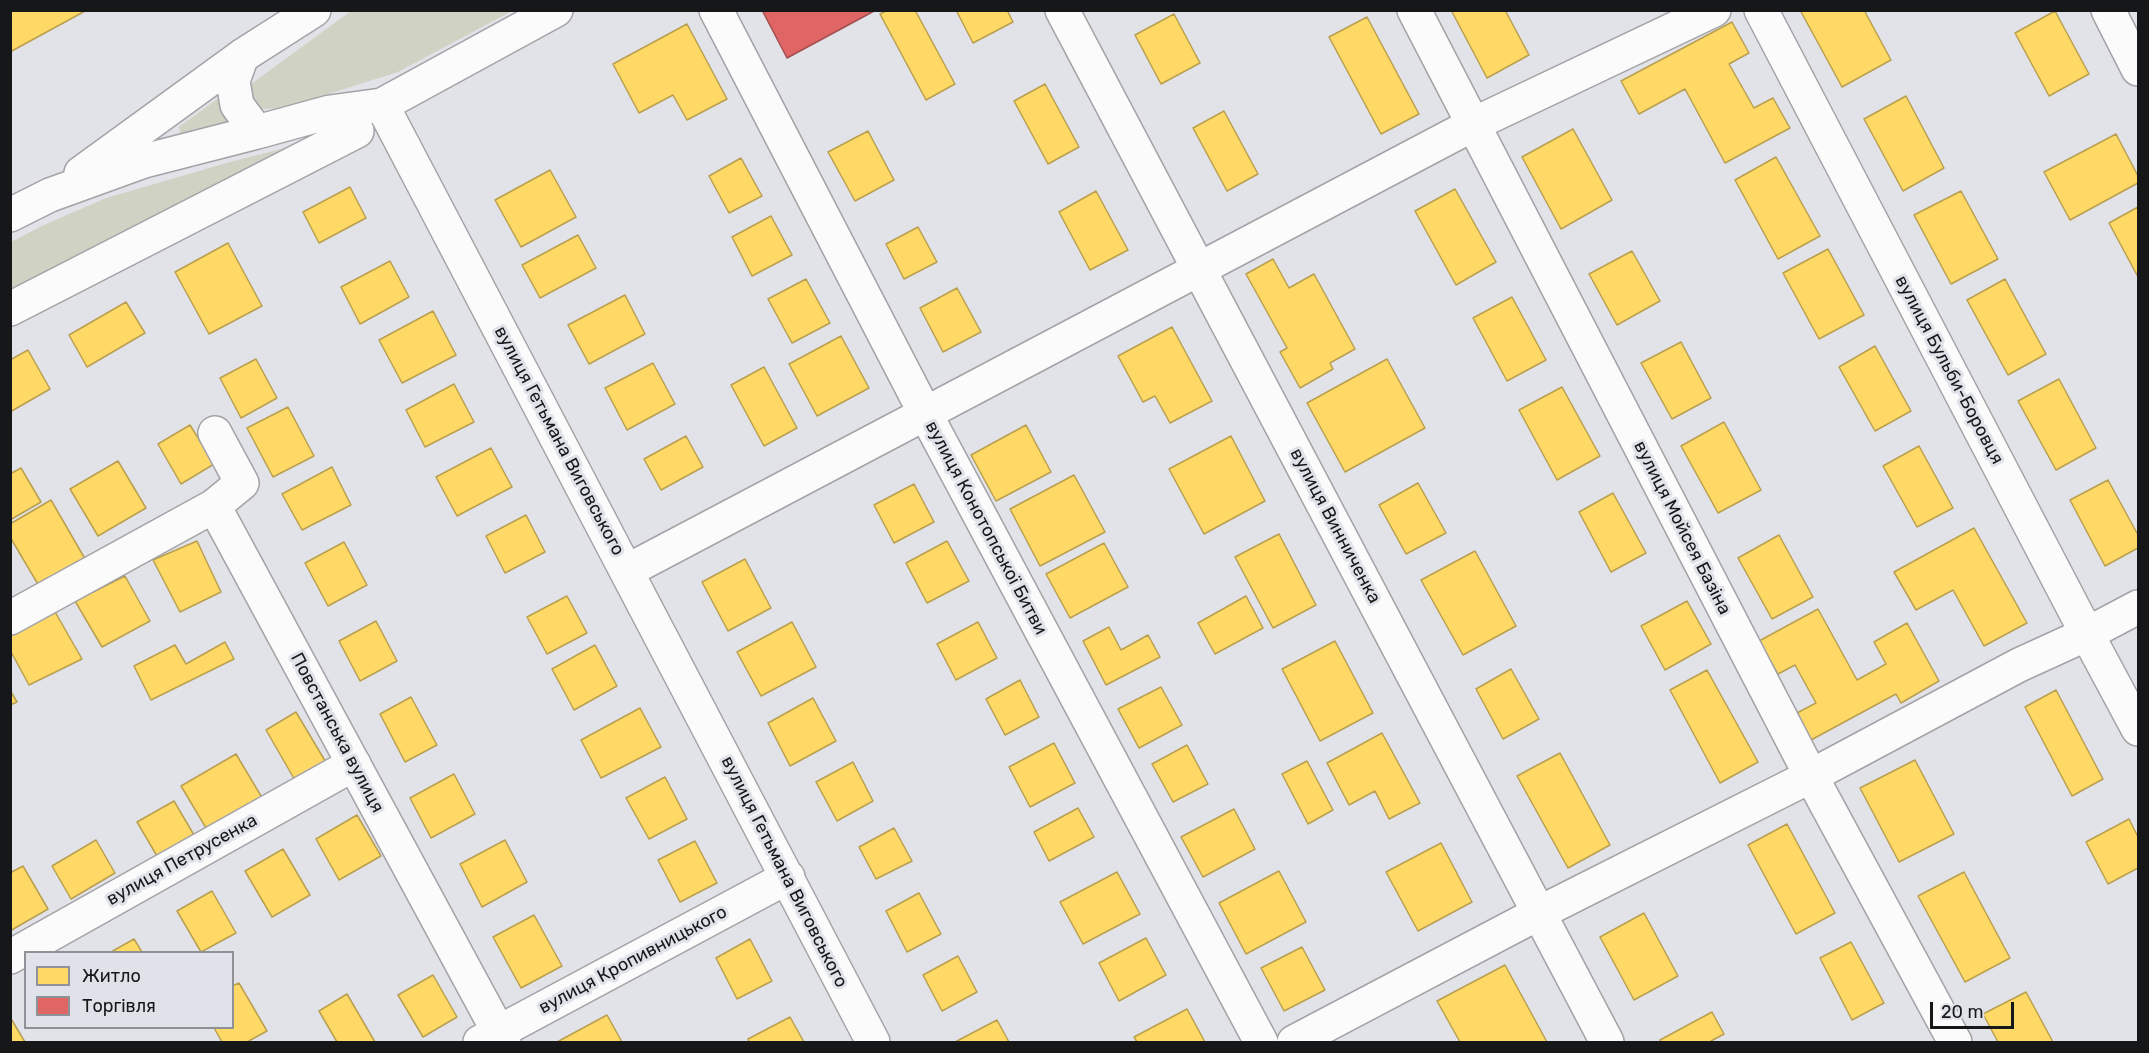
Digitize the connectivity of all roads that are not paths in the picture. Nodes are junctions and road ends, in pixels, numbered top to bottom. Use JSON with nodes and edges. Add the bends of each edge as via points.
{"nodes":[{"id":1,"x":314,"y":10,"type":"edge"},
{"id":2,"x":556,"y":10,"type":"edge"},
{"id":3,"x":716,"y":10,"type":"edge"},
{"id":4,"x":1062,"y":10,"type":"edge"},
{"id":5,"x":1414,"y":10,"type":"edge"},
{"id":6,"x":1713,"y":10,"type":"edge"},
{"id":7,"x":1761,"y":10,"type":"edge"},
{"id":8,"x":2108,"y":10,"type":"edge"},
{"id":9,"x":242,"y":56,"type":"junction"},
{"id":10,"x":2139,"y":69,"type":"edge"},
{"id":11,"x":382,"y":105,"type":"junction"},
{"id":12,"x":1474,"y":124,"type":"junction"},
{"id":13,"x":357,"y":131,"type":"dead end"},
{"id":14,"x":257,"y":132,"type":"junction"},
{"id":15,"x":50,"y":195,"type":"junction"},
{"id":16,"x":10,"y":215,"type":"edge"},
{"id":17,"x":1200,"y":269,"type":"junction"},
{"id":18,"x":10,"y":309,"type":"edge"},
{"id":19,"x":925,"y":413,"type":"junction"},
{"id":20,"x":215,"y":433,"type":"dead end"},
{"id":21,"x":214,"y":506,"type":"junction"},
{"id":22,"x":627,"y":571,"type":"junction"},
{"id":23,"x":2139,"y":607,"type":"edge"},
{"id":24,"x":10,"y":618,"type":"edge"},
{"id":25,"x":2087,"y":634,"type":"junction"},
{"id":26,"x":2139,"y":729,"type":"edge"},
{"id":27,"x":354,"y":764,"type":"junction"},
{"id":28,"x":1811,"y":776,"type":"junction"},
{"id":29,"x":788,"y":877,"type":"junction"},
{"id":30,"x":1539,"y":914,"type":"junction"},
{"id":31,"x":10,"y":957,"type":"edge"},
{"id":32,"x":494,"y":1039,"type":"edge"},
{"id":33,"x":873,"y":1042,"type":"edge"},
{"id":34,"x":1261,"y":1042,"type":"edge"},
{"id":35,"x":1294,"y":1042,"type":"edge"},
{"id":36,"x":1608,"y":1042,"type":"edge"},
{"id":37,"x":1955,"y":1042,"type":"edge"}],
"edges":[{"from":1,"to":9,"type":"street"},
{"from":2,"to":11,"type":"street"},
{"from":3,"to":19,"type":"street","name":"вулиця Конотопської Битви"},
{"from":4,"to":17,"type":"street","name":"вулиця Винниченка"},
{"from":5,"to":12,"type":"street","name":"вулиця Мойсея Базіна"},
{"from":6,"to":12,"type":"street"},
{"from":7,"to":25,"type":"street","name":"вулиця Бульби-Боровця"},
{"from":8,"to":10,"type":"street"},
{"from":9,"to":14,"type":"street","via":[[233,81],[237,105]]},
{"from":9,"to":15,"type":"street"},
{"from":11,"to":14,"type":"street","via":[[330,112]]},
{"from":11,"to":22,"type":"street","name":"вулиця Гетьмана Виговського"},
{"from":12,"to":17,"type":"street"},
{"from":12,"to":28,"type":"street","name":"вулиця Мойсея Базіна"},
{"from":13,"to":18,"type":"street"},
{"from":14,"to":15,"type":"street","via":[[144,161]]},
{"from":15,"to":16,"type":"street"},
{"from":17,"to":19,"type":"street"},
{"from":17,"to":30,"type":"street","name":"вулиця Винниченка"},
{"from":19,"to":22,"type":"street"},
{"from":19,"to":34,"type":"street","name":"вулиця Конотопської Битви"},
{"from":20,"to":21,"type":"street","via":[[242,483]]},
{"from":21,"to":24,"type":"street"},
{"from":21,"to":27,"type":"street","name":"Повстанська вулиця"},
{"from":22,"to":29,"type":"street","name":"вулиця Гетьмана Виговського"},
{"from":23,"to":25,"type":"street"},
{"from":25,"to":26,"type":"street","name":"вулиця Бульби-Боровця"},
{"from":25,"to":28,"type":"street","via":[[2019,665]]},
{"from":27,"to":31,"type":"street","name":"вулиця Петрусенка"},
{"from":27,"to":32,"type":"street","name":"Повстанська вулиця"},
{"from":28,"to":30,"type":"street"},
{"from":28,"to":37,"type":"street","name":"вулиця Мойсея Базіна"},
{"from":29,"to":32,"type":"street","name":"вулиця Кропивницького"},
{"from":29,"to":33,"type":"street","name":"вулиця Гетьмана Виговського"},
{"from":30,"to":35,"type":"street"},
{"from":30,"to":36,"type":"street","name":"вулиця Винниченка"}]}
